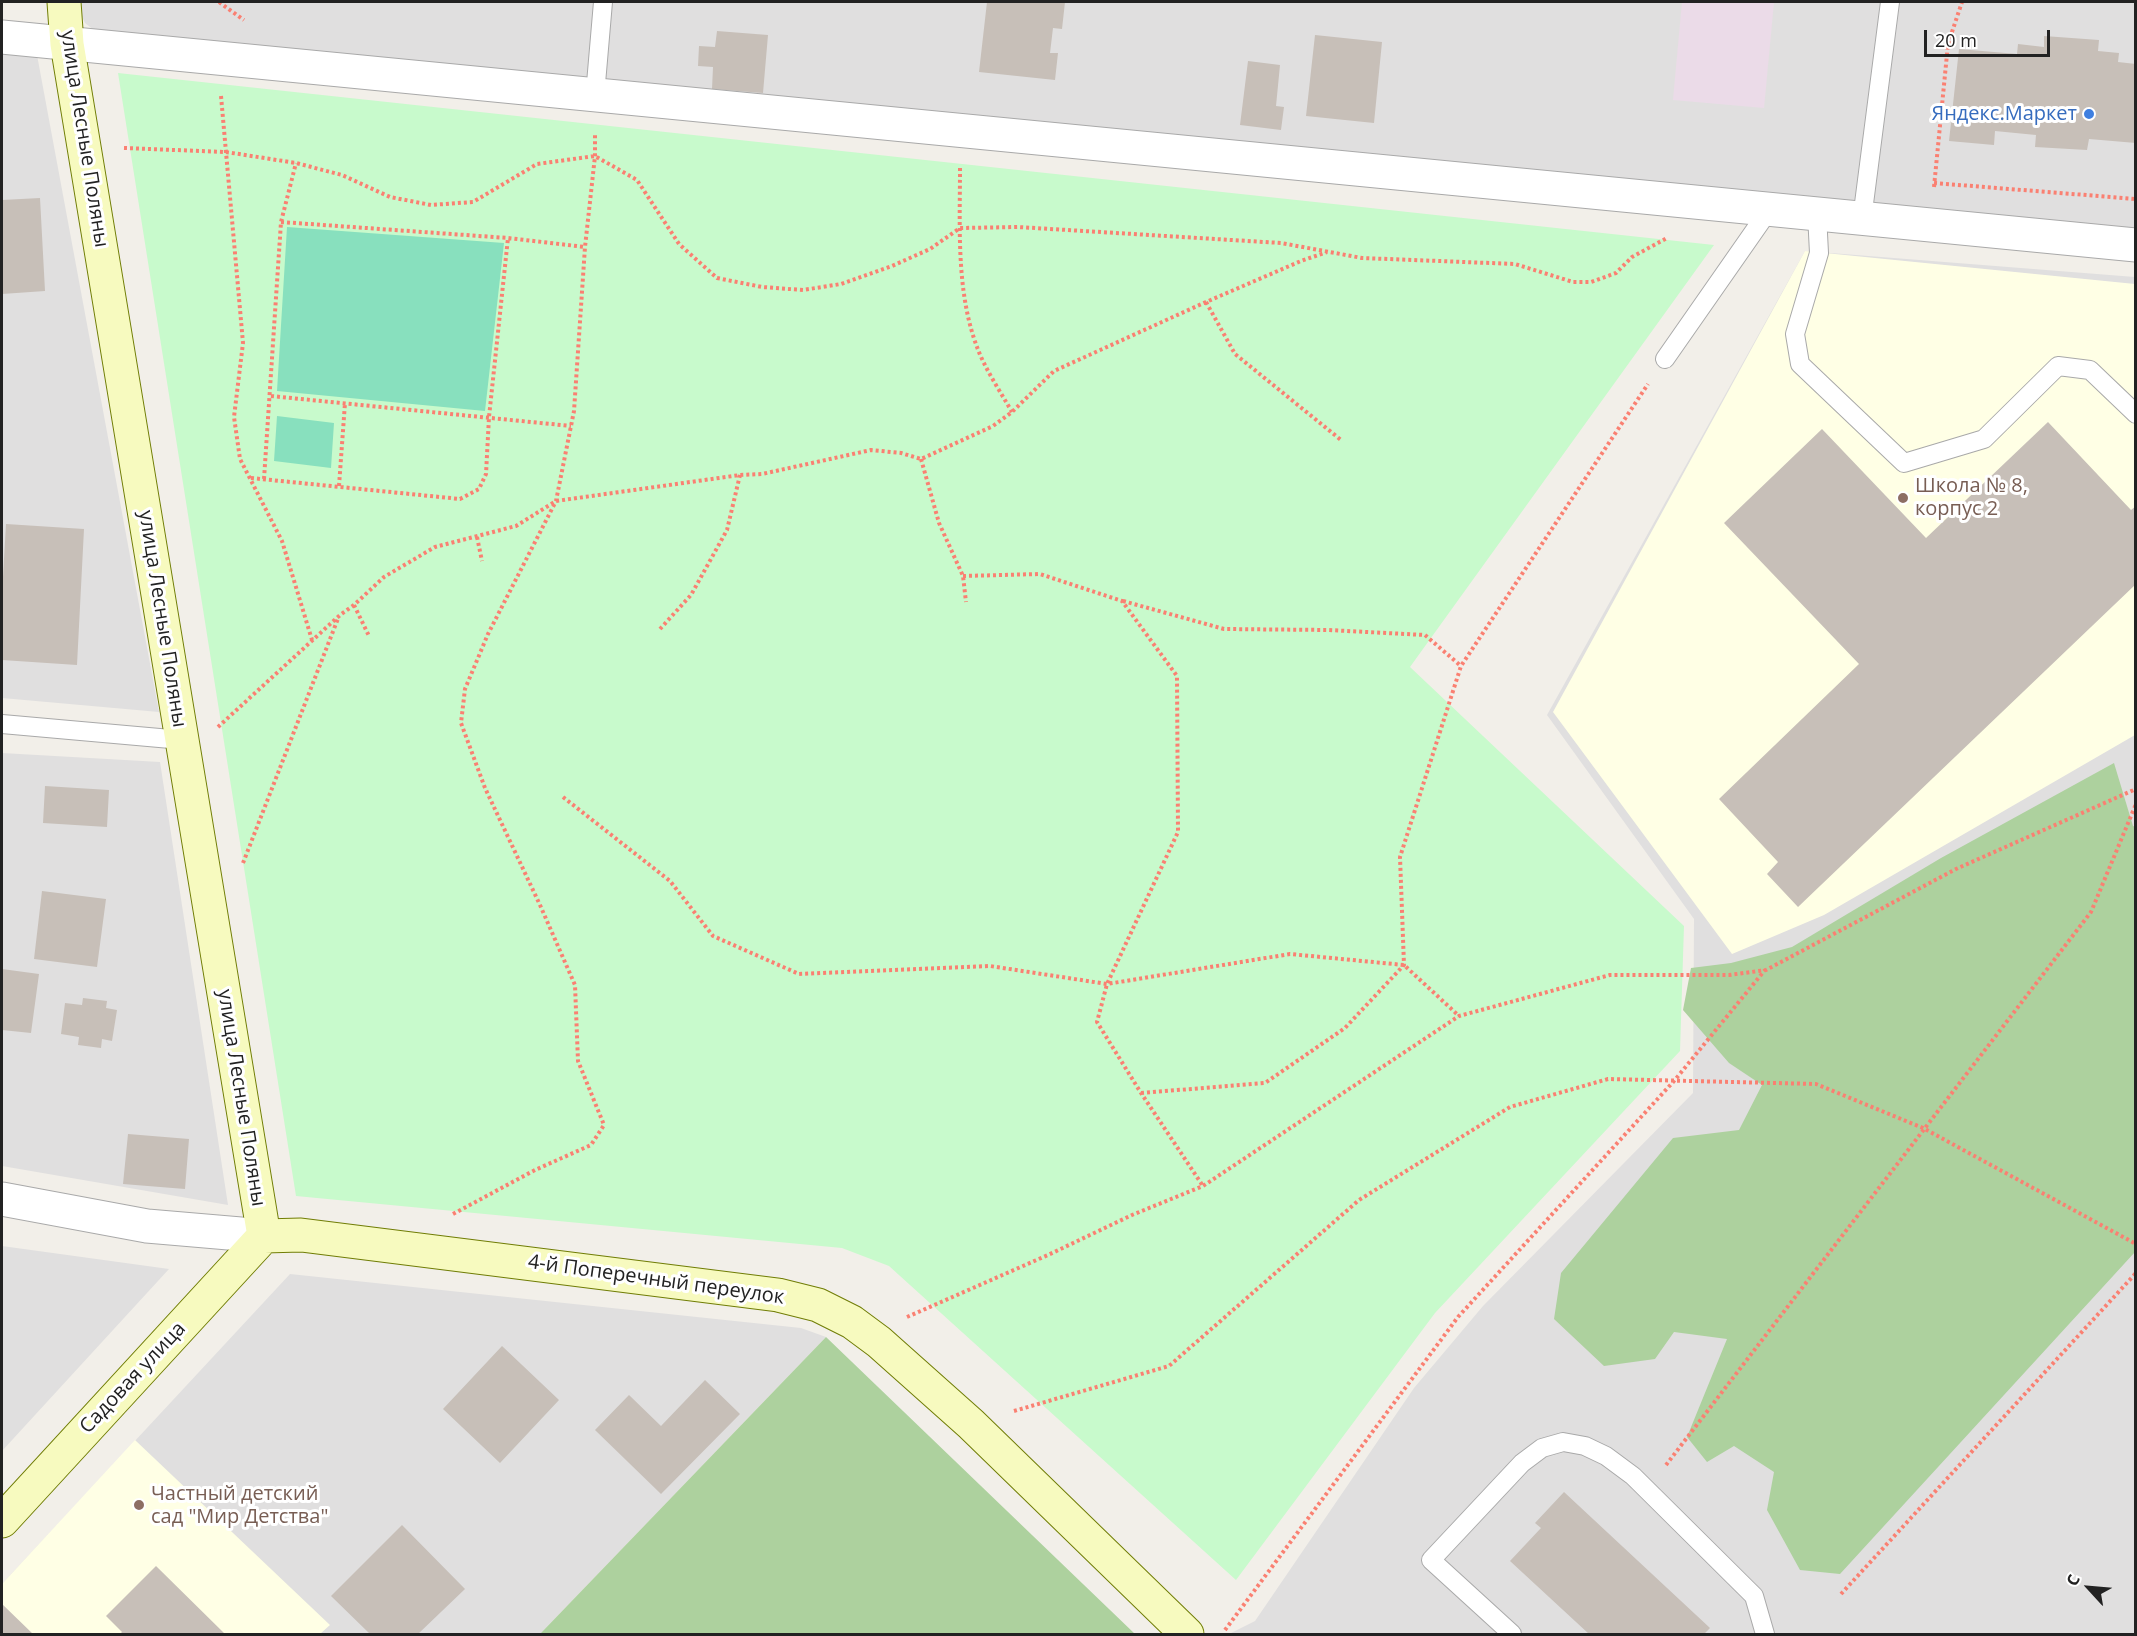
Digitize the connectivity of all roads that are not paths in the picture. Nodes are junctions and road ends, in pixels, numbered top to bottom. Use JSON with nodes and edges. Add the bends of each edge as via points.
{"nodes":[{"id":1,"x":64,"y":2,"type":"edge"},
{"id":2,"x":603,"y":2,"type":"edge"},
{"id":3,"x":1890,"y":2,"type":"edge"},
{"id":4,"x":2,"y":37,"type":"edge"},
{"id":5,"x":67,"y":44,"type":"junction"},
{"id":6,"x":595,"y":95,"type":"junction"},
{"id":7,"x":1769,"y":210,"type":"junction"},
{"id":8,"x":1817,"y":214,"type":"junction"},
{"id":9,"x":1862,"y":219,"type":"junction"},
{"id":10,"x":2136,"y":245,"type":"edge"},
{"id":11,"x":1665,"y":358,"type":"road end"},
{"id":12,"x":2136,"y":414,"type":"edge"},
{"id":13,"x":2,"y":724,"type":"edge"},
{"id":14,"x":182,"y":740,"type":"junction"},
{"id":15,"x":2,"y":1198,"type":"edge"},
{"id":16,"x":264,"y":1236,"type":"junction"},
{"id":17,"x":2,"y":1521,"type":"edge"},
{"id":18,"x":1187,"y":1635,"type":"edge"},
{"id":19,"x":1512,"y":1635,"type":"edge"},
{"id":20,"x":1765,"y":1635,"type":"edge"}],
"edges":[{"from":1,"to":5,"type":"street","name":"улица Лесные Поляны"},
{"from":2,"to":6,"type":"lane"},
{"from":3,"to":9,"type":"lane"},
{"from":4,"to":5,"type":"street"},
{"from":5,"to":6,"type":"street"},
{"from":5,"to":14,"type":"street","name":"улица Лесные Поляны"},
{"from":6,"to":7,"type":"street"},
{"from":7,"to":8,"type":"street"},
{"from":7,"to":11,"type":"lane"},
{"from":8,"to":9,"type":"street"},
{"from":8,"to":12,"type":"lane","via":[[1819,253],[1796,334],[1800,364],[1904,463],[1984,439],[2058,366],[2090,370]]},
{"from":9,"to":10,"type":"street"},
{"from":13,"to":14,"type":"lane"},
{"from":14,"to":16,"type":"street","name":"улица Лесные Поляны"},
{"from":15,"to":16,"type":"street","name":"4-й Поперечный переулок","via":[[147,1226]]},
{"from":16,"to":17,"type":"street","name":"Садовая улица"},
{"from":16,"to":18,"type":"street","name":"4-й Поперечный переулок","via":[[301,1235],[778,1294],[818,1305],[852,1322],[879,1342],[970,1424]]},
{"from":19,"to":20,"type":"lane","via":[[1431,1560],[1522,1463],[1542,1448],[1563,1442],[1585,1446],[1606,1456],[1634,1476],[1754,1596]]}]}
